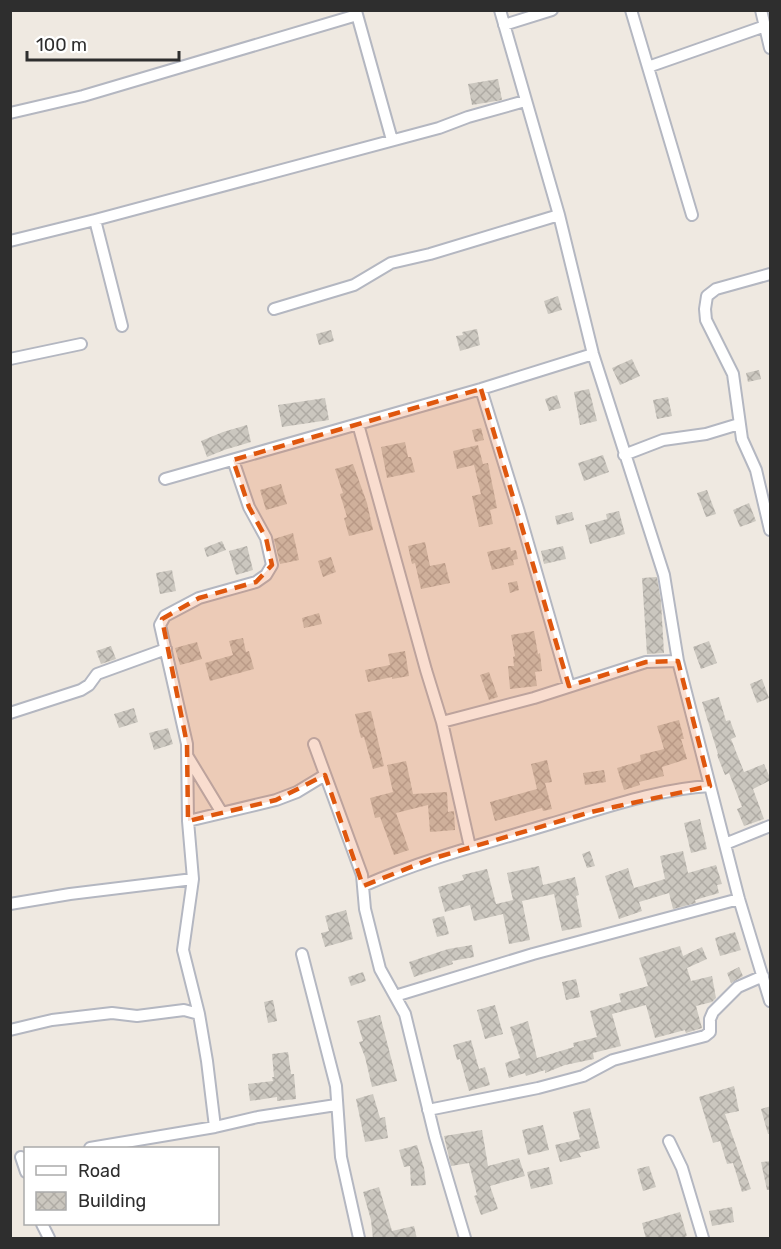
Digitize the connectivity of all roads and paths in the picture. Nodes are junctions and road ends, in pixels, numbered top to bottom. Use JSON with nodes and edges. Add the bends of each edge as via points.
{"nodes":[{"id":1,"x":500,"y":10,"type":"edge"},
{"id":2,"x":552,"y":10,"type":"edge"},
{"id":3,"x":631,"y":10,"type":"edge"},
{"id":4,"x":761,"y":10,"type":"edge"},
{"id":5,"x":356,"y":13,"type":"edge"},
{"id":6,"x":504,"y":25,"type":"junction"},
{"id":7,"x":765,"y":26,"type":"junction"},
{"id":8,"x":771,"y":48,"type":"edge"},
{"id":9,"x":648,"y":67,"type":"junction"},
{"id":10,"x":525,"y":101,"type":"junction"},
{"id":11,"x":10,"y":112,"type":"edge"},
{"id":12,"x":392,"y":140,"type":"junction"},
{"id":13,"x":559,"y":215,"type":"junction"},
{"id":14,"x":692,"y":215,"type":"dead end"},
{"id":15,"x":95,"y":220,"type":"junction"},
{"id":16,"x":10,"y":241,"type":"edge"},
{"id":17,"x":771,"y":274,"type":"edge"},
{"id":18,"x":274,"y":309,"type":"dead end"},
{"id":19,"x":123,"y":326,"type":"dead end"},
{"id":20,"x":81,"y":344,"type":"dead end"},
{"id":21,"x":593,"y":354,"type":"junction"},
{"id":22,"x":10,"y":359,"type":"edge"},
{"id":23,"x":481,"y":389,"type":"junction"},
{"id":24,"x":358,"y":424,"type":"junction"},
{"id":25,"x":739,"y":424,"type":"junction"},
{"id":26,"x":624,"y":455,"type":"junction"},
{"id":27,"x":233,"y":460,"type":"junction"},
{"id":28,"x":165,"y":479,"type":"dead end"},
{"id":29,"x":771,"y":530,"type":"edge"},
{"id":30,"x":166,"y":649,"type":"junction"},
{"id":31,"x":678,"y":661,"type":"junction"},
{"id":32,"x":569,"y":686,"type":"junction"},
{"id":33,"x":10,"y":712,"type":"edge"},
{"id":34,"x":442,"y":722,"type":"junction"},
{"id":35,"x":314,"y":744,"type":"dead end"},
{"id":36,"x":188,"y":757,"type":"junction"},
{"id":37,"x":325,"y":775,"type":"junction"},
{"id":38,"x":710,"y":786,"type":"junction"},
{"id":39,"x":222,"y":813,"type":"junction"},
{"id":40,"x":188,"y":821,"type":"junction"},
{"id":41,"x":771,"y":826,"type":"edge"},
{"id":42,"x":725,"y":844,"type":"junction"},
{"id":43,"x":471,"y":847,"type":"junction"},
{"id":44,"x":193,"y":879,"type":"junction"},
{"id":45,"x":363,"y":886,"type":"junction"},
{"id":46,"x":739,"y":899,"type":"junction"},
{"id":47,"x":10,"y":904,"type":"edge"},
{"id":48,"x":302,"y":954,"type":"dead end"},
{"id":49,"x":763,"y":976,"type":"junction"},
{"id":50,"x":396,"y":996,"type":"junction"},
{"id":51,"x":771,"y":1001,"type":"edge"},
{"id":52,"x":199,"y":1014,"type":"junction"},
{"id":53,"x":10,"y":1030,"type":"edge"},
{"id":54,"x":336,"y":1105,"type":"junction"},
{"id":55,"x":428,"y":1110,"type":"junction"},
{"id":56,"x":214,"y":1127,"type":"junction"},
{"id":57,"x":669,"y":1141,"type":"dead end"},
{"id":58,"x":101,"y":1147,"type":"edge"},
{"id":59,"x":42,"y":1225,"type":"edge"},
{"id":60,"x":49,"y":1239,"type":"edge"},
{"id":61,"x":359,"y":1239,"type":"edge"},
{"id":62,"x":465,"y":1239,"type":"edge"},
{"id":63,"x":703,"y":1239,"type":"edge"}],
"edges":[{"from":1,"to":6,"type":"street"},
{"from":2,"to":6,"type":"street"},
{"from":3,"to":9,"type":"street"},
{"from":4,"to":7,"type":"street"},
{"from":5,"to":11,"type":"street","via":[[82,96]]},
{"from":5,"to":12,"type":"street"},
{"from":6,"to":10,"type":"street"},
{"from":7,"to":8,"type":"street"},
{"from":7,"to":9,"type":"street"},
{"from":9,"to":14,"type":"street"},
{"from":10,"to":12,"type":"street"},
{"from":10,"to":13,"type":"street"},
{"from":12,"to":15,"type":"street"},
{"from":13,"to":18,"type":"street","via":[[391,263],[361,283]]},
{"from":13,"to":21,"type":"street"},
{"from":15,"to":16,"type":"street"},
{"from":15,"to":19,"type":"street"},
{"from":17,"to":25,"type":"street","via":[[716,289],[707,296],[706,320],[733,374]]},
{"from":20,"to":22,"type":"street"},
{"from":21,"to":23,"type":"street"},
{"from":21,"to":26,"type":"street"},
{"from":23,"to":24,"type":"street"},
{"from":23,"to":32,"type":"street"},
{"from":24,"to":27,"type":"street"},
{"from":24,"to":34,"type":"street"},
{"from":25,"to":26,"type":"street","via":[[663,440]]},
{"from":25,"to":29,"type":"street"},
{"from":26,"to":31,"type":"street","via":[[664,575]]},
{"from":27,"to":28,"type":"street"},
{"from":27,"to":30,"type":"street","via":[[249,507],[266,538],[272,565],[256,582],[199,598],[165,616],[160,625]]},
{"from":30,"to":33,"type":"street","via":[[98,674],[81,690]]},
{"from":30,"to":36,"type":"street"},
{"from":31,"to":32,"type":"street","via":[[646,662]]},
{"from":31,"to":38,"type":"street"},
{"from":32,"to":34,"type":"street"},
{"from":34,"to":43,"type":"street"},
{"from":35,"to":37,"type":"street"},
{"from":36,"to":39,"type":"street"},
{"from":36,"to":40,"type":"street"},
{"from":37,"to":39,"type":"street","via":[[286,797]]},
{"from":37,"to":45,"type":"street"},
{"from":38,"to":42,"type":"street"},
{"from":38,"to":43,"type":"street","via":[[636,799]]},
{"from":39,"to":40,"type":"street"},
{"from":40,"to":44,"type":"street"},
{"from":41,"to":42,"type":"street"},
{"from":42,"to":46,"type":"street"},
{"from":43,"to":45,"type":"street"},
{"from":44,"to":47,"type":"street"},
{"from":44,"to":52,"type":"street","via":[[183,950]]},
{"from":45,"to":50,"type":"street","via":[[380,969]]},
{"from":46,"to":49,"type":"street"},
{"from":46,"to":50,"type":"street","via":[[533,954]]},
{"from":48,"to":54,"type":"street","via":[[336,1086]]},
{"from":49,"to":51,"type":"street"},
{"from":49,"to":55,"type":"street","via":[[734,991],[711,1015],[710,1032],[705,1036],[613,1060],[583,1076]]},
{"from":50,"to":55,"type":"street","via":[[410,1029]]},
{"from":52,"to":53,"type":"street","via":[[184,1010],[137,1016],[112,1013]]},
{"from":52,"to":56,"type":"street"},
{"from":54,"to":56,"type":"street"},
{"from":54,"to":61,"type":"street","via":[[346,1182]]},
{"from":55,"to":62,"type":"street"},
{"from":56,"to":58,"type":"street"},
{"from":57,"to":63,"type":"street","via":[[682,1168]]},
{"from":59,"to":60,"type":"street"}]}
